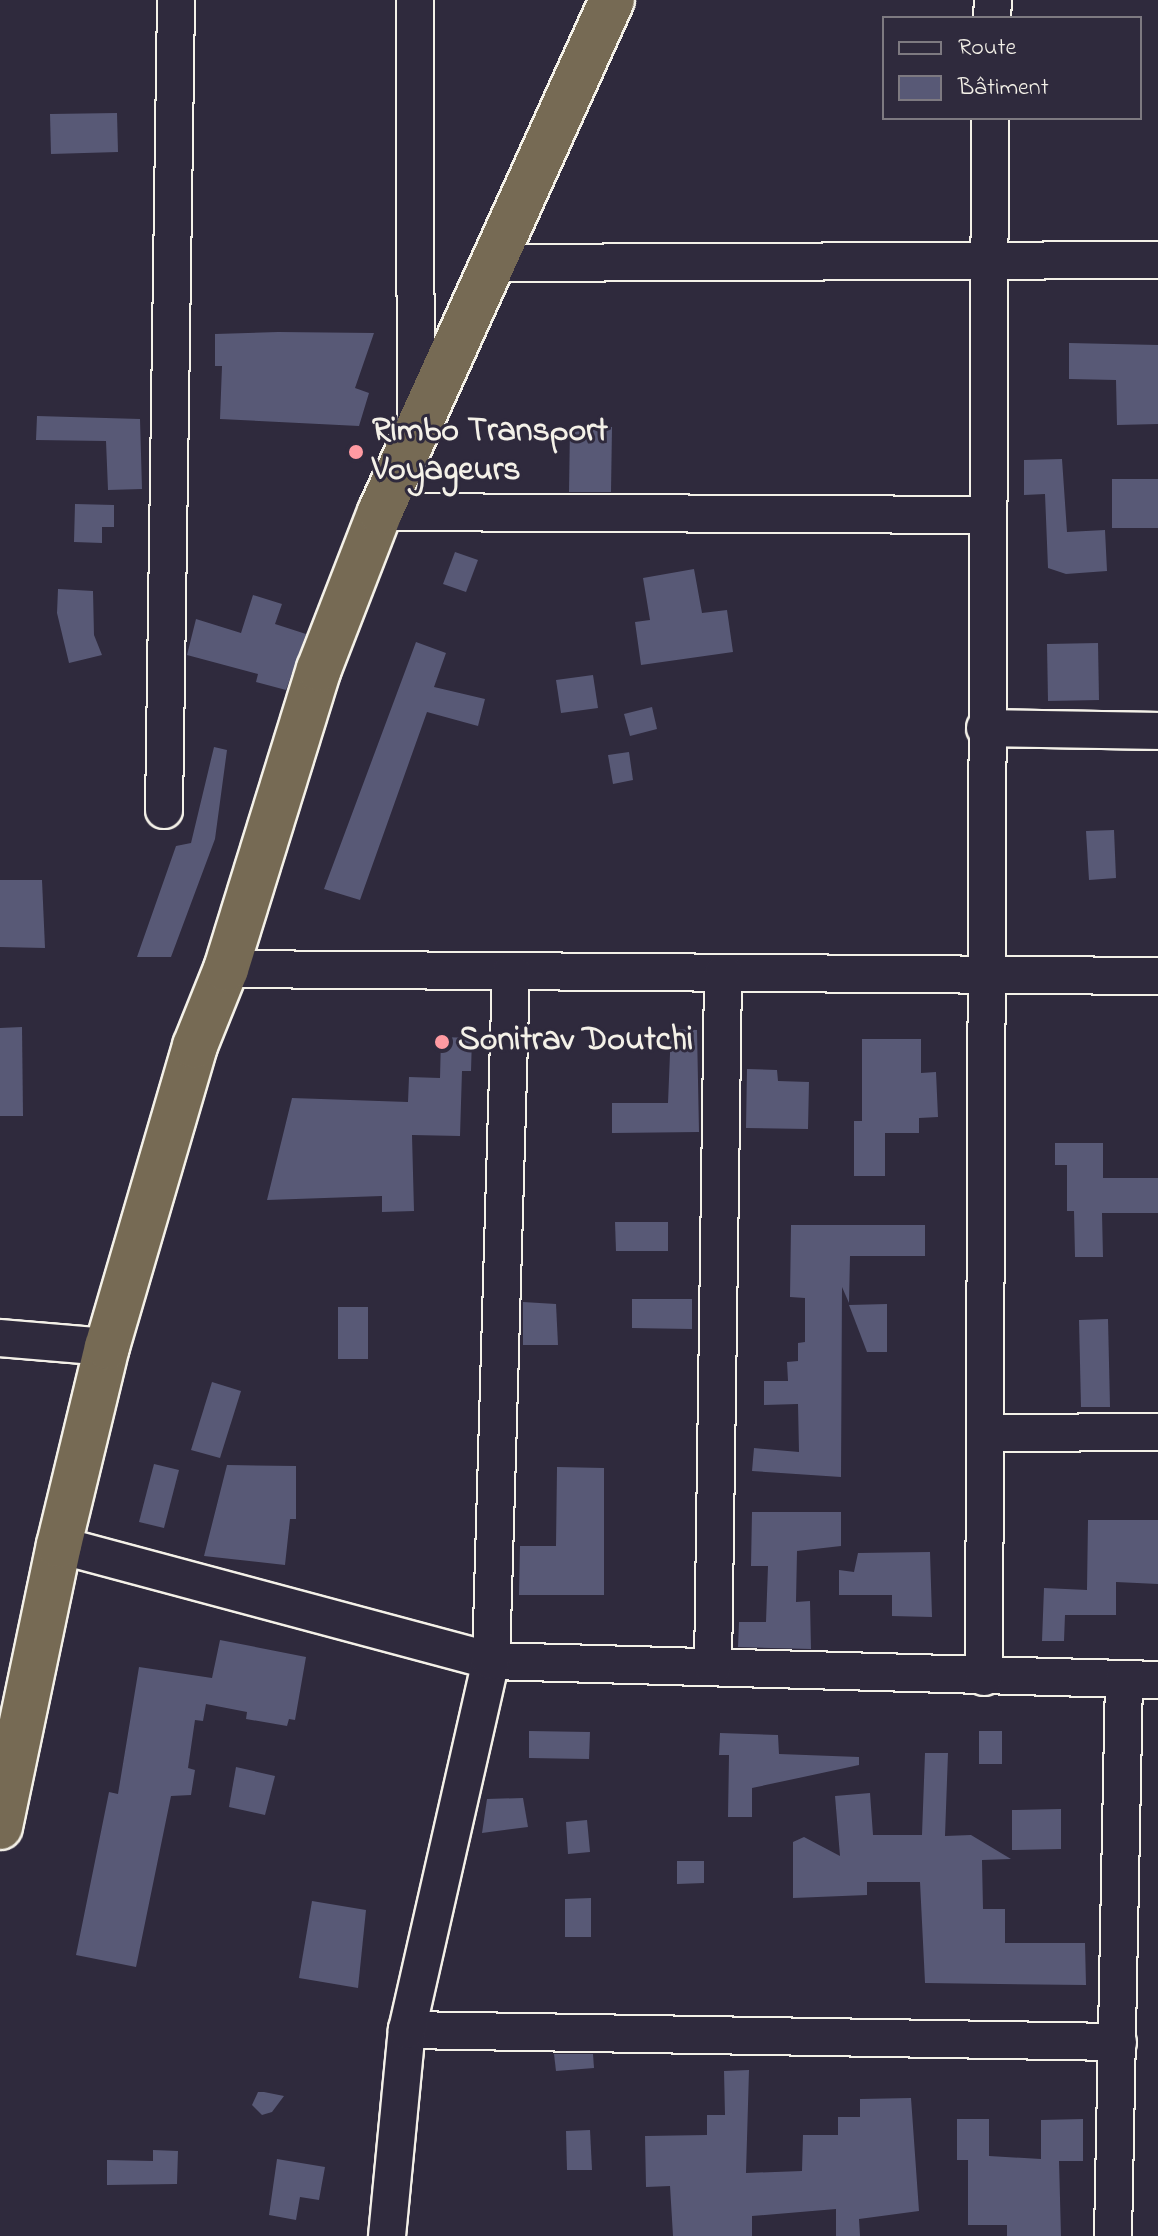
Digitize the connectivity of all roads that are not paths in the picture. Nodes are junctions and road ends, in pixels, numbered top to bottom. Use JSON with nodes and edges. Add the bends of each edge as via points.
{"nodes":[{"id":1,"x":176,"y":0,"type":"edge"},
{"id":2,"x":415,"y":0,"type":"edge"},
{"id":3,"x":612,"y":0,"type":"edge"},
{"id":4,"x":990,"y":120,"type":"edge"},
{"id":5,"x":1158,"y":260,"type":"edge"},
{"id":6,"x":986,"y":261,"type":"junction"},
{"id":7,"x":495,"y":263,"type":"junction"},
{"id":8,"x":416,"y":433,"type":"junction"},
{"id":9,"x":380,"y":512,"type":"junction"},
{"id":10,"x":985,"y":515,"type":"junction"},
{"id":11,"x":985,"y":728,"type":"junction"},
{"id":12,"x":1158,"y":731,"type":"edge"},
{"id":13,"x":164,"y":810,"type":"dead end"},
{"id":14,"x":226,"y":969,"type":"junction"},
{"id":15,"x":511,"y":972,"type":"junction"},
{"id":16,"x":723,"y":973,"type":"junction"},
{"id":17,"x":986,"y":975,"type":"junction"},
{"id":18,"x":1158,"y":976,"type":"edge"},
{"id":19,"x":0,"y":1338,"type":"edge"},
{"id":20,"x":107,"y":1347,"type":"junction"},
{"id":21,"x":1158,"y":1432,"type":"edge"},
{"id":22,"x":985,"y":1433,"type":"junction"},
{"id":23,"x":59,"y":1545,"type":"junction"},
{"id":24,"x":491,"y":1661,"type":"junction"},
{"id":25,"x":713,"y":1667,"type":"junction"},
{"id":26,"x":984,"y":1677,"type":"junction"},
{"id":27,"x":1141,"y":1679,"type":"edge"},
{"id":28,"x":2,"y":1808,"type":"edge"},
{"id":29,"x":407,"y":2030,"type":"junction"},
{"id":30,"x":1118,"y":2042,"type":"junction"},
{"id":31,"x":387,"y":2236,"type":"edge"},
{"id":32,"x":1113,"y":2236,"type":"edge"}],
"edges":[{"from":1,"to":13,"type":"street"},
{"from":2,"to":8,"type":"street"},
{"from":3,"to":7,"type":"highway"},
{"from":4,"to":6,"type":"street"},
{"from":5,"to":6,"type":"street"},
{"from":6,"to":7,"type":"street"},
{"from":6,"to":10,"type":"street"},
{"from":7,"to":8,"type":"highway"},
{"from":8,"to":9,"type":"highway"},
{"from":9,"to":10,"type":"street"},
{"from":9,"to":14,"type":"highway","via":[[319,669]]},
{"from":10,"to":11,"type":"street"},
{"from":11,"to":12,"type":"street"},
{"from":11,"to":17,"type":"street"},
{"from":14,"to":15,"type":"street"},
{"from":14,"to":20,"type":"highway","via":[[195,1046]]},
{"from":15,"to":16,"type":"street"},
{"from":15,"to":24,"type":"street"},
{"from":16,"to":17,"type":"street"},
{"from":16,"to":25,"type":"street"},
{"from":17,"to":18,"type":"street"},
{"from":17,"to":22,"type":"street"},
{"from":19,"to":20,"type":"street"},
{"from":20,"to":23,"type":"highway"},
{"from":21,"to":22,"type":"street"},
{"from":22,"to":26,"type":"street"},
{"from":23,"to":24,"type":"street"},
{"from":23,"to":28,"type":"highway"},
{"from":24,"to":25,"type":"street"},
{"from":24,"to":29,"type":"street"},
{"from":25,"to":26,"type":"street"},
{"from":26,"to":27,"type":"street"},
{"from":27,"to":30,"type":"street"},
{"from":29,"to":30,"type":"street"},
{"from":29,"to":31,"type":"street"},
{"from":30,"to":32,"type":"street"}]}
